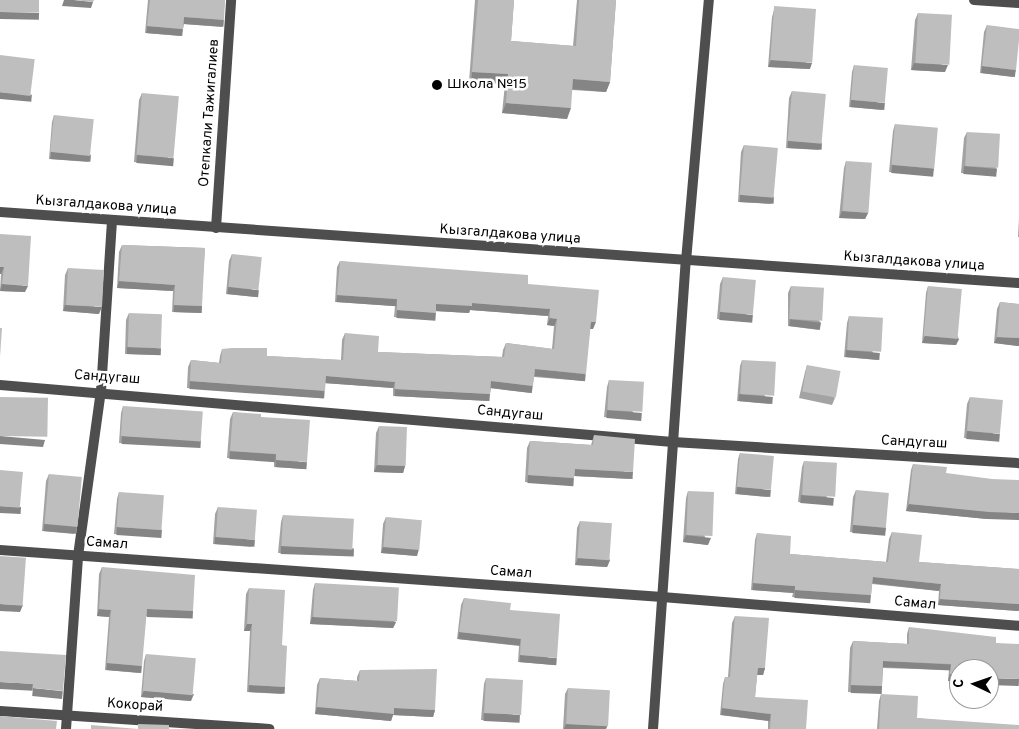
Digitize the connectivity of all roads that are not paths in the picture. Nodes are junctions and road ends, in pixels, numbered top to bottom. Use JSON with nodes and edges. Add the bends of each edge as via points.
{"nodes":[{"id":1,"x":231,"y":0,"type":"edge"},
{"id":2,"x":709,"y":0,"type":"edge"},
{"id":3,"x":974,"y":0,"type":"edge"},
{"id":4,"x":1019,"y":3,"type":"edge"},
{"id":5,"x":0,"y":212,"type":"edge"},
{"id":6,"x":112,"y":221,"type":"junction"},
{"id":7,"x":216,"y":228,"type":"junction"},
{"id":8,"x":686,"y":261,"type":"junction"},
{"id":9,"x":1019,"y":283,"type":"edge"},
{"id":10,"x":0,"y":385,"type":"edge"},
{"id":11,"x":101,"y":391,"type":"junction"},
{"id":12,"x":673,"y":442,"type":"junction"},
{"id":13,"x":1019,"y":463,"type":"edge"},
{"id":14,"x":0,"y":550,"type":"edge"},
{"id":15,"x":78,"y":556,"type":"junction"},
{"id":16,"x":662,"y":597,"type":"junction"},
{"id":17,"x":1019,"y":626,"type":"edge"},
{"id":18,"x":0,"y":710,"type":"edge"},
{"id":19,"x":66,"y":716,"type":"junction"},
{"id":20,"x":66,"y":729,"type":"edge"},
{"id":21,"x":269,"y":729,"type":"edge"},
{"id":22,"x":653,"y":729,"type":"edge"}],
"edges":[{"from":1,"to":7,"type":"street","name":"Отепкали Тажигалиев"},
{"from":2,"to":8,"type":"street"},
{"from":3,"to":4,"type":"street"},
{"from":5,"to":6,"type":"street","name":"Кызгалдакова улица"},
{"from":6,"to":7,"type":"street","name":"Кызгалдакова улица"},
{"from":6,"to":11,"type":"street"},
{"from":7,"to":8,"type":"street","name":"Кызгалдакова улица"},
{"from":8,"to":9,"type":"street","name":"Кызгалдакова улица"},
{"from":8,"to":12,"type":"street"},
{"from":10,"to":11,"type":"street","name":"Сандугаш"},
{"from":11,"to":12,"type":"street","name":"Сандугаш"},
{"from":11,"to":15,"type":"street"},
{"from":12,"to":13,"type":"street","name":"Сандугаш"},
{"from":12,"to":16,"type":"street"},
{"from":14,"to":15,"type":"street","name":"Самал"},
{"from":15,"to":16,"type":"street","name":"Самал"},
{"from":15,"to":19,"type":"street"},
{"from":16,"to":17,"type":"street","name":"Самал"},
{"from":16,"to":22,"type":"street"},
{"from":18,"to":19,"type":"street","name":"Кокорай"},
{"from":19,"to":20,"type":"street"},
{"from":19,"to":21,"type":"street","name":"Кокорай"}]}
